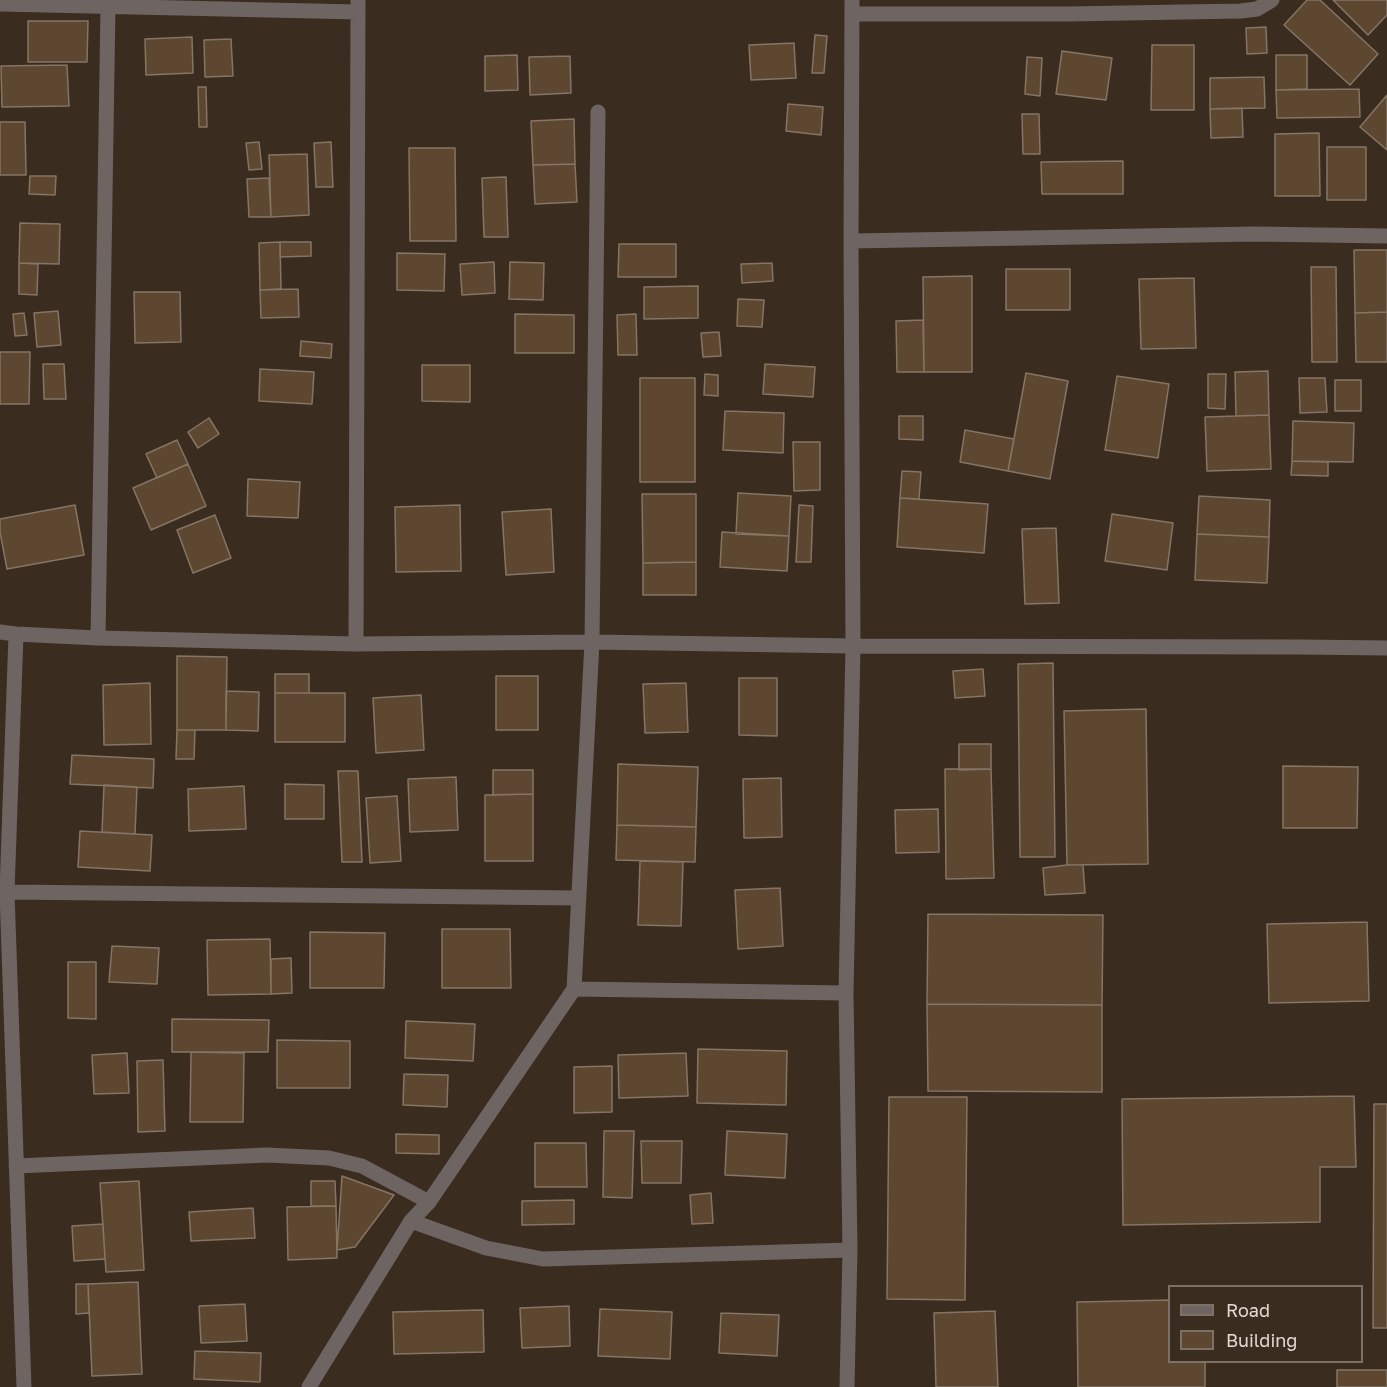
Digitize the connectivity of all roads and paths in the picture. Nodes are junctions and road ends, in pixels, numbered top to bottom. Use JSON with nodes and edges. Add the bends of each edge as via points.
{"nodes":[{"id":1,"x":1272,"y":0,"type":"edge"},
{"id":2,"x":0,"y":4,"type":"edge"},
{"id":3,"x":108,"y":6,"type":"junction"},
{"id":4,"x":358,"y":6,"type":"edge"},
{"id":5,"x":852,"y":7,"type":"edge"},
{"id":6,"x":598,"y":112,"type":"dead end"},
{"id":7,"x":1387,"y":236,"type":"edge"},
{"id":8,"x":851,"y":241,"type":"junction"},
{"id":9,"x":0,"y":632,"type":"edge"},
{"id":10,"x":16,"y":634,"type":"junction"},
{"id":11,"x":98,"y":638,"type":"junction"},
{"id":12,"x":592,"y":642,"type":"junction"},
{"id":13,"x":356,"y":644,"type":"junction"},
{"id":14,"x":853,"y":646,"type":"junction"},
{"id":15,"x":1387,"y":648,"type":"edge"},
{"id":16,"x":4,"y":892,"type":"edge"},
{"id":17,"x":579,"y":898,"type":"junction"},
{"id":18,"x":574,"y":989,"type":"junction"},
{"id":19,"x":846,"y":993,"type":"junction"},
{"id":20,"x":16,"y":1166,"type":"junction"},
{"id":21,"x":429,"y":1202,"type":"junction"},
{"id":22,"x":411,"y":1221,"type":"junction"},
{"id":23,"x":850,"y":1250,"type":"junction"},
{"id":24,"x":24,"y":1387,"type":"edge"},
{"id":25,"x":309,"y":1387,"type":"edge"},
{"id":26,"x":847,"y":1387,"type":"edge"}],
"edges":[{"from":1,"to":5,"type":"street","via":[[1241,12],[1068,14]]},
{"from":2,"to":3,"type":"street"},
{"from":3,"to":4,"type":"street"},
{"from":3,"to":11,"type":"street"},
{"from":4,"to":13,"type":"street"},
{"from":5,"to":8,"type":"street"},
{"from":6,"to":12,"type":"street"},
{"from":7,"to":8,"type":"street","via":[[1256,234]]},
{"from":8,"to":14,"type":"street"},
{"from":9,"to":10,"type":"street"},
{"from":10,"to":11,"type":"street"},
{"from":10,"to":16,"type":"street"},
{"from":11,"to":13,"type":"street"},
{"from":12,"to":13,"type":"street"},
{"from":12,"to":14,"type":"street"},
{"from":12,"to":17,"type":"street"},
{"from":14,"to":15,"type":"street"},
{"from":14,"to":19,"type":"street"},
{"from":16,"to":17,"type":"street"},
{"from":16,"to":20,"type":"street"},
{"from":17,"to":18,"type":"street"},
{"from":18,"to":19,"type":"street"},
{"from":18,"to":21,"type":"street"},
{"from":19,"to":23,"type":"street"},
{"from":20,"to":21,"type":"street","via":[[267,1155],[329,1158],[362,1166]]},
{"from":20,"to":24,"type":"street"},
{"from":21,"to":22,"type":"street"},
{"from":22,"to":23,"type":"street","via":[[486,1248],[543,1259]]},
{"from":22,"to":25,"type":"street"},
{"from":23,"to":26,"type":"street"}]}
